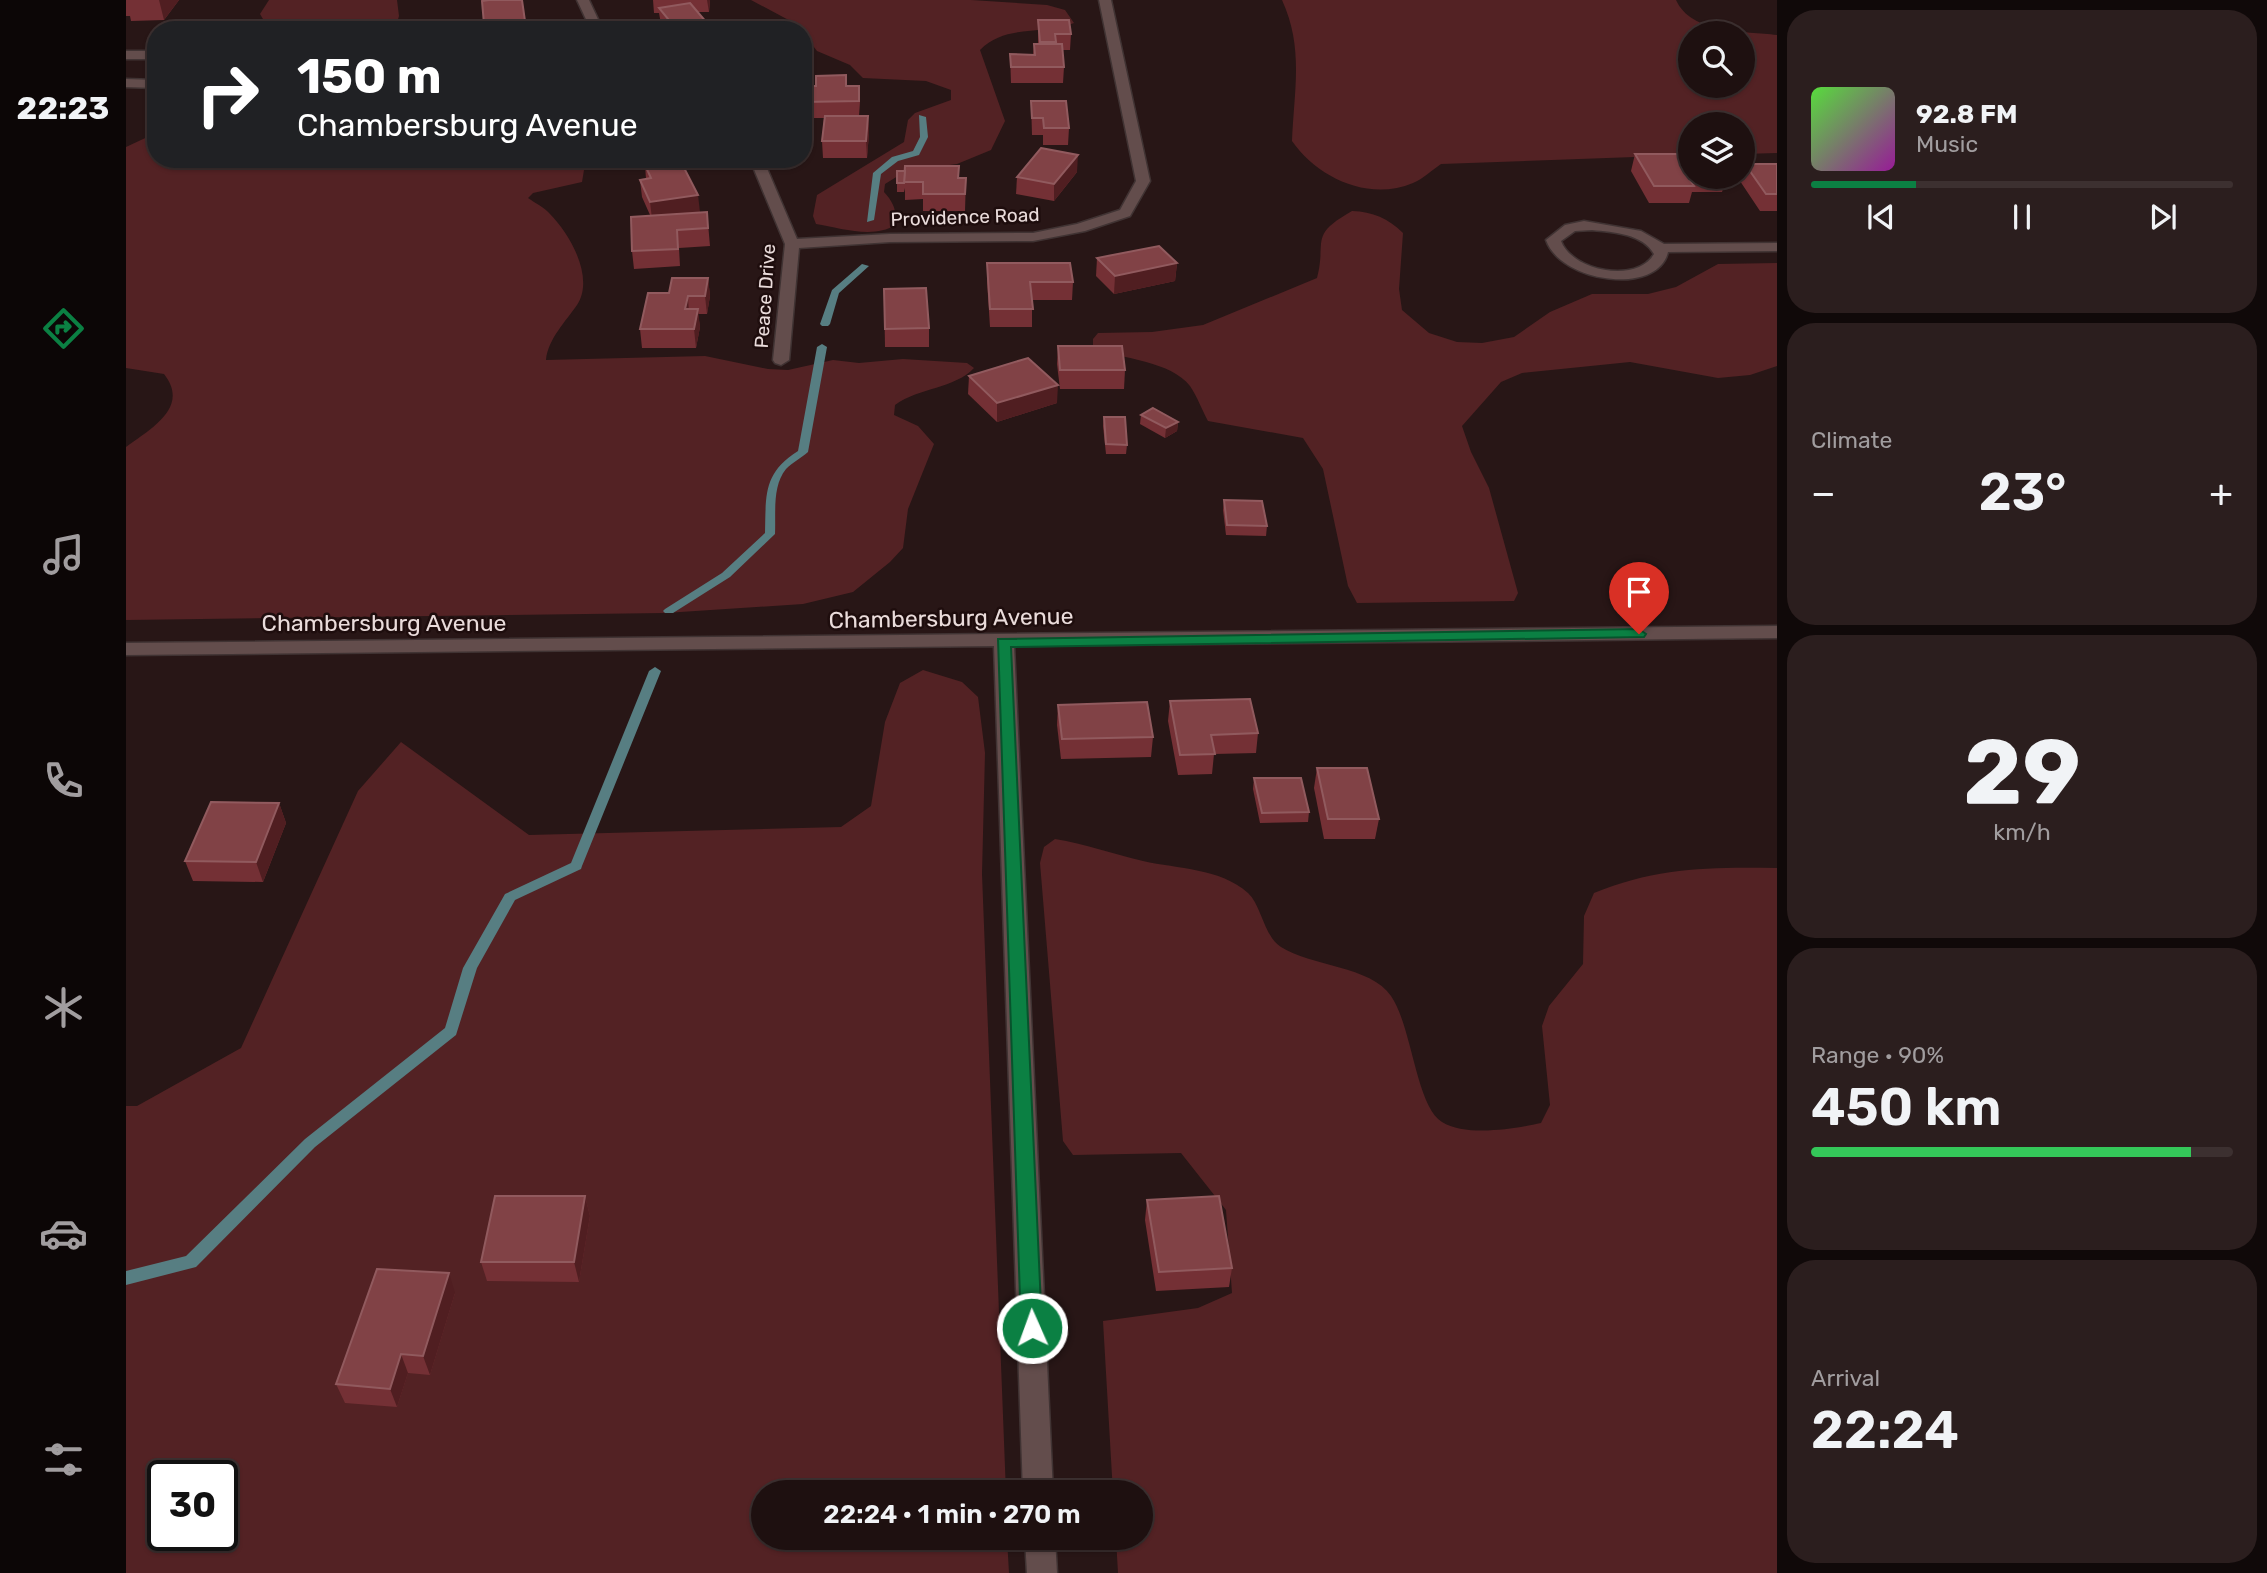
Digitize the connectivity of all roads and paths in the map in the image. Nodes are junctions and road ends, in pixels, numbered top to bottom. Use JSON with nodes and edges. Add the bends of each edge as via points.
{"nodes":[{"id":1,"x":583,"y":0,"type":"edge"},
{"id":2,"x":1105,"y":0,"type":"edge"},
{"id":3,"x":593,"y":21,"type":"edge"},
{"id":4,"x":126,"y":55,"type":"edge"},
{"id":5,"x":147,"y":55,"type":"edge"},
{"id":6,"x":126,"y":83,"type":"edge"},
{"id":7,"x":147,"y":84,"type":"edge"},
{"id":8,"x":760,"y":168,"type":"edge"},
{"id":9,"x":792,"y":244,"type":"junction"},
{"id":10,"x":1777,"y":247,"type":"edge"},
{"id":11,"x":1658,"y":248,"type":"junction"},
{"id":12,"x":780,"y":360,"type":"dead end"},
{"id":13,"x":1777,"y":632,"type":"edge"},
{"id":14,"x":1004,"y":642,"type":"junction"},
{"id":15,"x":126,"y":649,"type":"edge"},
{"id":16,"x":1037,"y":1480,"type":"edge"},
{"id":17,"x":1041,"y":1550,"type":"edge"},
{"id":18,"x":1042,"y":1573,"type":"edge"}],
"edges":[{"from":1,"to":3,"type":"street"},
{"from":2,"to":9,"type":"street","name":"Providence Road","via":[[1143,181],[1125,213],[1033,237]]},
{"from":4,"to":5,"type":"street"},
{"from":6,"to":7,"type":"street"},
{"from":8,"to":9,"type":"street","name":"Peace Drive"},
{"from":9,"to":12,"type":"street","name":"Peace Drive"},
{"from":10,"to":11,"type":"street"},
{"from":11,"to":11,"type":"street","via":[[1636,232],[1602,225],[1570,228],[1553,240],[1560,256],[1571,263],[1611,274],[1649,269],[1657,263]]},
{"from":13,"to":14,"type":"street","name":"Chambersburg Avenue"},
{"from":14,"to":15,"type":"street","name":"Chambersburg Avenue"},
{"from":14,"to":16,"type":"street"},
{"from":17,"to":18,"type":"street"}]}
